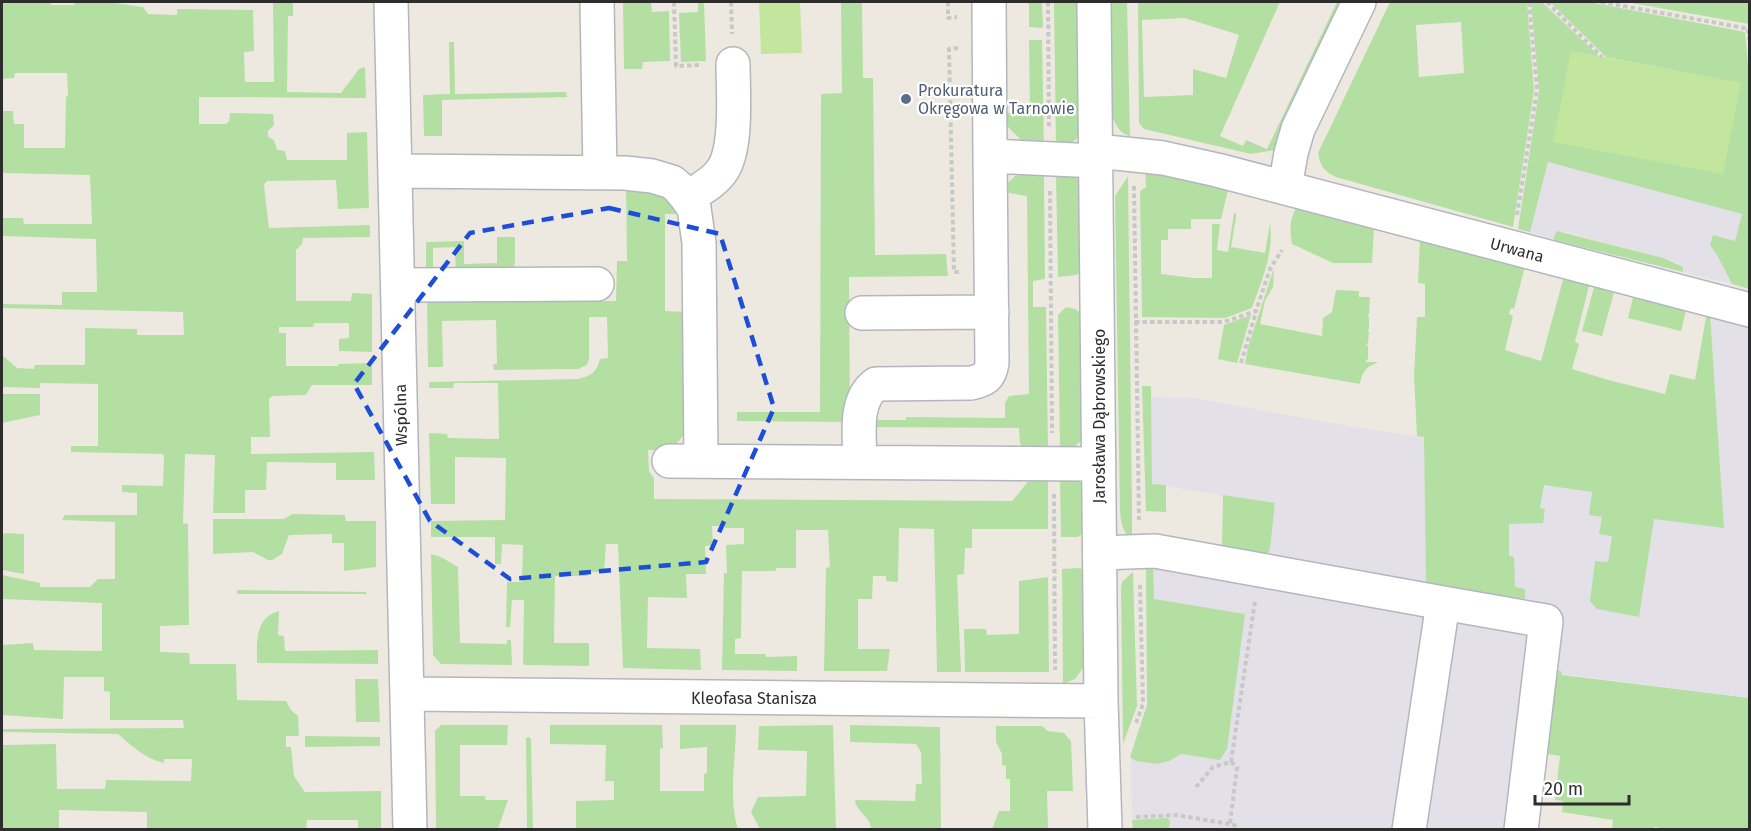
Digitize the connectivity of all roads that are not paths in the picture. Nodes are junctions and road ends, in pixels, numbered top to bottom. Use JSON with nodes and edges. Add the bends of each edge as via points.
{"nodes":[{"id":1,"x":391,"y":2,"type":"edge"},
{"id":2,"x":597,"y":2,"type":"edge"},
{"id":3,"x":989,"y":2,"type":"edge"},
{"id":4,"x":1094,"y":2,"type":"edge"},
{"id":5,"x":1359,"y":2,"type":"edge"},
{"id":6,"x":733,"y":64,"type":"road end"},
{"id":7,"x":990,"y":156,"type":"junction"},
{"id":8,"x":1097,"y":156,"type":"junction"},
{"id":9,"x":395,"y":171,"type":"junction"},
{"id":10,"x":600,"y":172,"type":"junction"},
{"id":11,"x":1285,"y":188,"type":"junction"},
{"id":12,"x":687,"y":198,"type":"junction"},
{"id":13,"x":597,"y":284,"type":"dead end"},
{"id":14,"x":398,"y":285,"type":"junction"},
{"id":15,"x":1749,"y":310,"type":"edge"},
{"id":16,"x":992,"y":312,"type":"junction"},
{"id":17,"x":862,"y":313,"type":"dead end"},
{"id":18,"x":669,"y":461,"type":"dead end"},
{"id":19,"x":701,"y":461,"type":"junction"},
{"id":20,"x":860,"y":462,"type":"junction"},
{"id":21,"x":1099,"y":464,"type":"junction"},
{"id":22,"x":1100,"y":554,"type":"junction"},
{"id":23,"x":1443,"y":603,"type":"junction"},
{"id":24,"x":407,"y":694,"type":"junction"},
{"id":25,"x":1101,"y":701,"type":"junction"},
{"id":26,"x":1115,"y":823,"type":"edge"},
{"id":27,"x":410,"y":830,"type":"edge"},
{"id":28,"x":1409,"y":830,"type":"edge"},
{"id":29,"x":1521,"y":830,"type":"edge"}],
"edges":[{"from":1,"to":9,"type":"street","name":"Wspólna"},
{"from":2,"to":10,"type":"street"},
{"from":3,"to":7,"type":"street"},
{"from":4,"to":8,"type":"street","name":"Jarosława Dąbrowskiego"},
{"from":5,"to":11,"type":"street","via":[[1298,129]]},
{"from":6,"to":12,"type":"street","via":[[733,125],[727,162],[714,180]]},
{"from":7,"to":8,"type":"street","name":"Urwana"},
{"from":7,"to":16,"type":"street"},
{"from":8,"to":11,"type":"street","name":"Urwana","via":[[1173,160]]},
{"from":8,"to":21,"type":"street","name":"Jarosława Dąbrowskiego"},
{"from":9,"to":10,"type":"street"},
{"from":9,"to":14,"type":"street","name":"Wspólna"},
{"from":10,"to":12,"type":"street","via":[[664,179]]},
{"from":11,"to":15,"type":"street","name":"Urwana"},
{"from":12,"to":19,"type":"street","via":[[696,215],[699,243]]},
{"from":13,"to":14,"type":"street"},
{"from":14,"to":24,"type":"street","name":"Wspólna"},
{"from":16,"to":17,"type":"street"},
{"from":16,"to":20,"type":"street","via":[[992,363],[990,375],[984,380],[884,383],[869,389],[861,411]]},
{"from":18,"to":19,"type":"street"},
{"from":19,"to":20,"type":"street"},
{"from":20,"to":21,"type":"street"},
{"from":21,"to":22,"type":"street","name":"Jarosława Dąbrowskiego"},
{"from":22,"to":23,"type":"street","via":[[1155,552]]},
{"from":22,"to":25,"type":"street","name":"Jarosława Dąbrowskiego"},
{"from":23,"to":28,"type":"street"},
{"from":23,"to":29,"type":"street","via":[[1546,621]]},
{"from":24,"to":25,"type":"street","name":"Kleofasa Stanisza"},
{"from":24,"to":27,"type":"street","name":"Wspólna"},
{"from":25,"to":26,"type":"street","name":"Jarosława Dąbrowskiego"}]}
